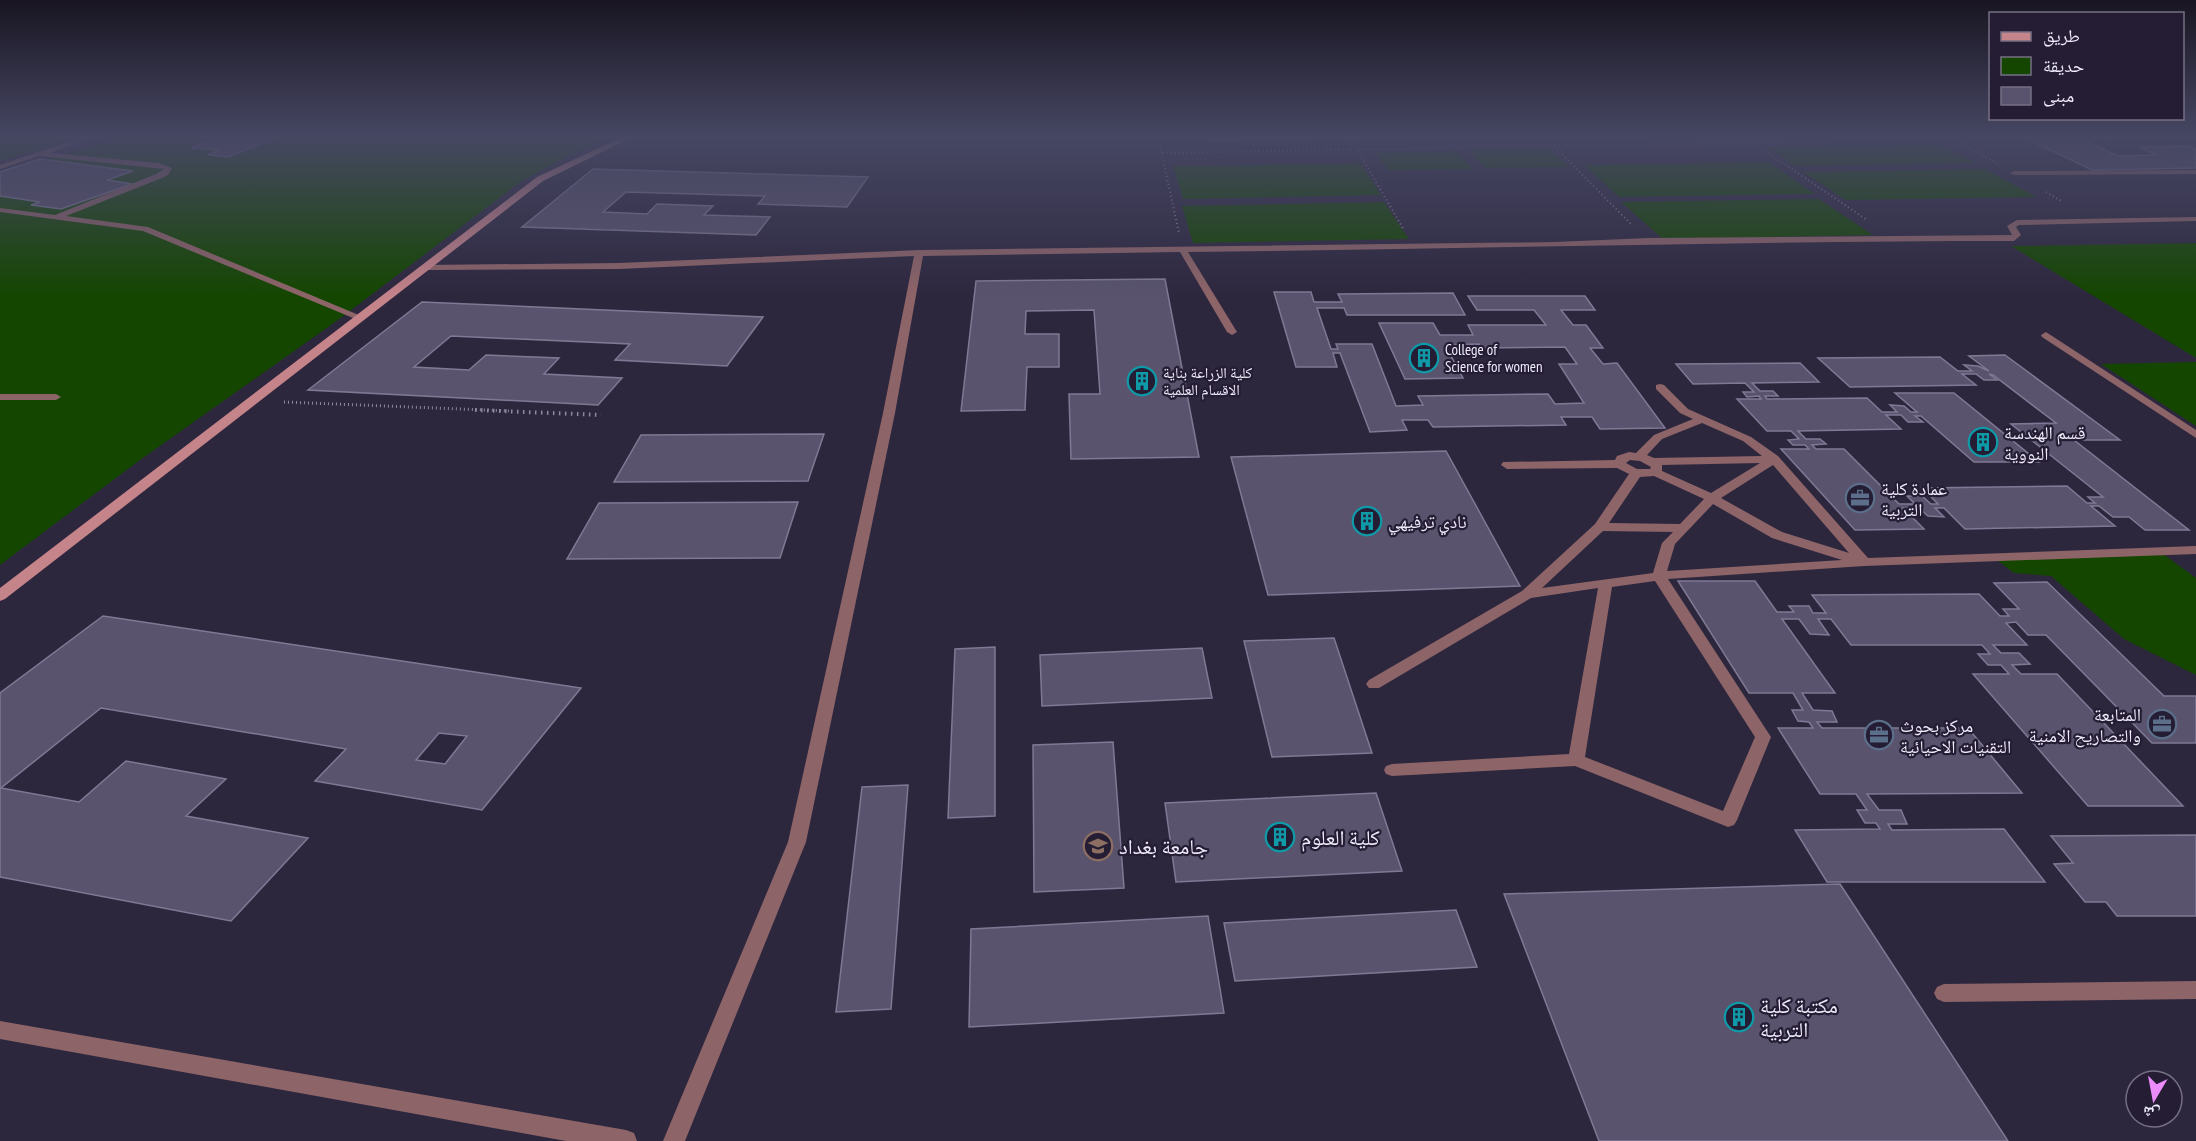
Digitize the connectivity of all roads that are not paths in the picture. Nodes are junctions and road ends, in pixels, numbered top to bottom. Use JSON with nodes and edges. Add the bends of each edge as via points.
{"nodes":[{"id":1,"x":123,"y":190,"type":"edge"},
{"id":2,"x":526,"y":190,"type":"edge"},
{"id":3,"x":0,"y":210,"type":"edge"},
{"id":4,"x":55,"y":217,"type":"junction"},
{"id":5,"x":2196,"y":219,"type":"edge"},
{"id":6,"x":1182,"y":249,"type":"junction"},
{"id":7,"x":919,"y":253,"type":"junction"},
{"id":8,"x":428,"y":267,"type":"junction"},
{"id":9,"x":362,"y":318,"type":"junction"},
{"id":10,"x":1232,"y":332,"type":"dead end"},
{"id":11,"x":2046,"y":335,"type":"dead end"},
{"id":12,"x":1660,"y":387,"type":"dead end"},
{"id":13,"x":0,"y":397,"type":"edge"},
{"id":14,"x":56,"y":397,"type":"dead end"},
{"id":15,"x":1700,"y":420,"type":"junction"},
{"id":16,"x":2196,"y":435,"type":"edge"},
{"id":17,"x":1640,"y":456,"type":"junction"},
{"id":18,"x":1774,"y":459,"type":"junction"},
{"id":19,"x":1620,"y":464,"type":"junction"},
{"id":20,"x":1507,"y":465,"type":"dead end"},
{"id":21,"x":1654,"y":467,"type":"junction"},
{"id":22,"x":1636,"y":473,"type":"junction"},
{"id":23,"x":1712,"y":498,"type":"junction"},
{"id":24,"x":1600,"y":527,"type":"junction"},
{"id":25,"x":1683,"y":528,"type":"junction"},
{"id":26,"x":2196,"y":550,"type":"edge"},
{"id":27,"x":1864,"y":562,"type":"junction"},
{"id":28,"x":1659,"y":576,"type":"junction"},
{"id":29,"x":1606,"y":584,"type":"junction"},
{"id":30,"x":1527,"y":594,"type":"junction"},
{"id":31,"x":0,"y":596,"type":"edge"},
{"id":32,"x":1374,"y":684,"type":"dead end"},
{"id":33,"x":1576,"y":760,"type":"junction"},
{"id":34,"x":1392,"y":770,"type":"dead end"},
{"id":35,"x":2196,"y":990,"type":"edge"},
{"id":36,"x":1944,"y":993,"type":"dead end"},
{"id":37,"x":0,"y":1030,"type":"edge"},
{"id":38,"x":626,"y":1141,"type":"edge"},
{"id":39,"x":674,"y":1141,"type":"edge"}],
"edges":[{"from":1,"to":4,"type":"lane"},
{"from":2,"to":8,"type":"street"},
{"from":3,"to":4,"type":"lane"},
{"from":4,"to":9,"type":"lane","via":[[144,229]]},
{"from":5,"to":6,"type":"lane","via":[[2028,222],[2011,226],[2017,235],[2014,238]]},
{"from":6,"to":7,"type":"lane"},
{"from":6,"to":10,"type":"lane"},
{"from":7,"to":8,"type":"lane","via":[[619,266]]},
{"from":7,"to":39,"type":"lane","via":[[889,413],[797,842]]},
{"from":8,"to":9,"type":"street"},
{"from":9,"to":31,"type":"street"},
{"from":11,"to":16,"type":"lane"},
{"from":12,"to":15,"type":"lane","via":[[1684,411]]},
{"from":13,"to":14,"type":"lane"},
{"from":15,"to":17,"type":"lane","via":[[1658,437]]},
{"from":15,"to":18,"type":"lane","via":[[1748,439]]},
{"from":17,"to":19,"type":"lane","via":[[1621,459]]},
{"from":17,"to":21,"type":"lane"},
{"from":18,"to":21,"type":"lane"},
{"from":18,"to":23,"type":"lane"},
{"from":18,"to":27,"type":"lane"},
{"from":19,"to":20,"type":"lane"},
{"from":19,"to":22,"type":"lane"},
{"from":21,"to":22,"type":"lane"},
{"from":21,"to":23,"type":"lane"},
{"from":22,"to":24,"type":"lane"},
{"from":23,"to":25,"type":"lane"},
{"from":23,"to":27,"type":"lane","via":[[1777,535]]},
{"from":24,"to":25,"type":"lane"},
{"from":24,"to":30,"type":"lane"},
{"from":25,"to":28,"type":"lane","via":[[1669,543]]},
{"from":26,"to":27,"type":"lane"},
{"from":27,"to":28,"type":"lane"},
{"from":28,"to":29,"type":"lane"},
{"from":28,"to":33,"type":"lane","via":[[1763,736],[1728,820]]},
{"from":29,"to":30,"type":"lane"},
{"from":29,"to":33,"type":"lane"},
{"from":30,"to":32,"type":"lane"},
{"from":33,"to":34,"type":"lane"},
{"from":35,"to":36,"type":"lane"},
{"from":37,"to":38,"type":"lane"}]}
